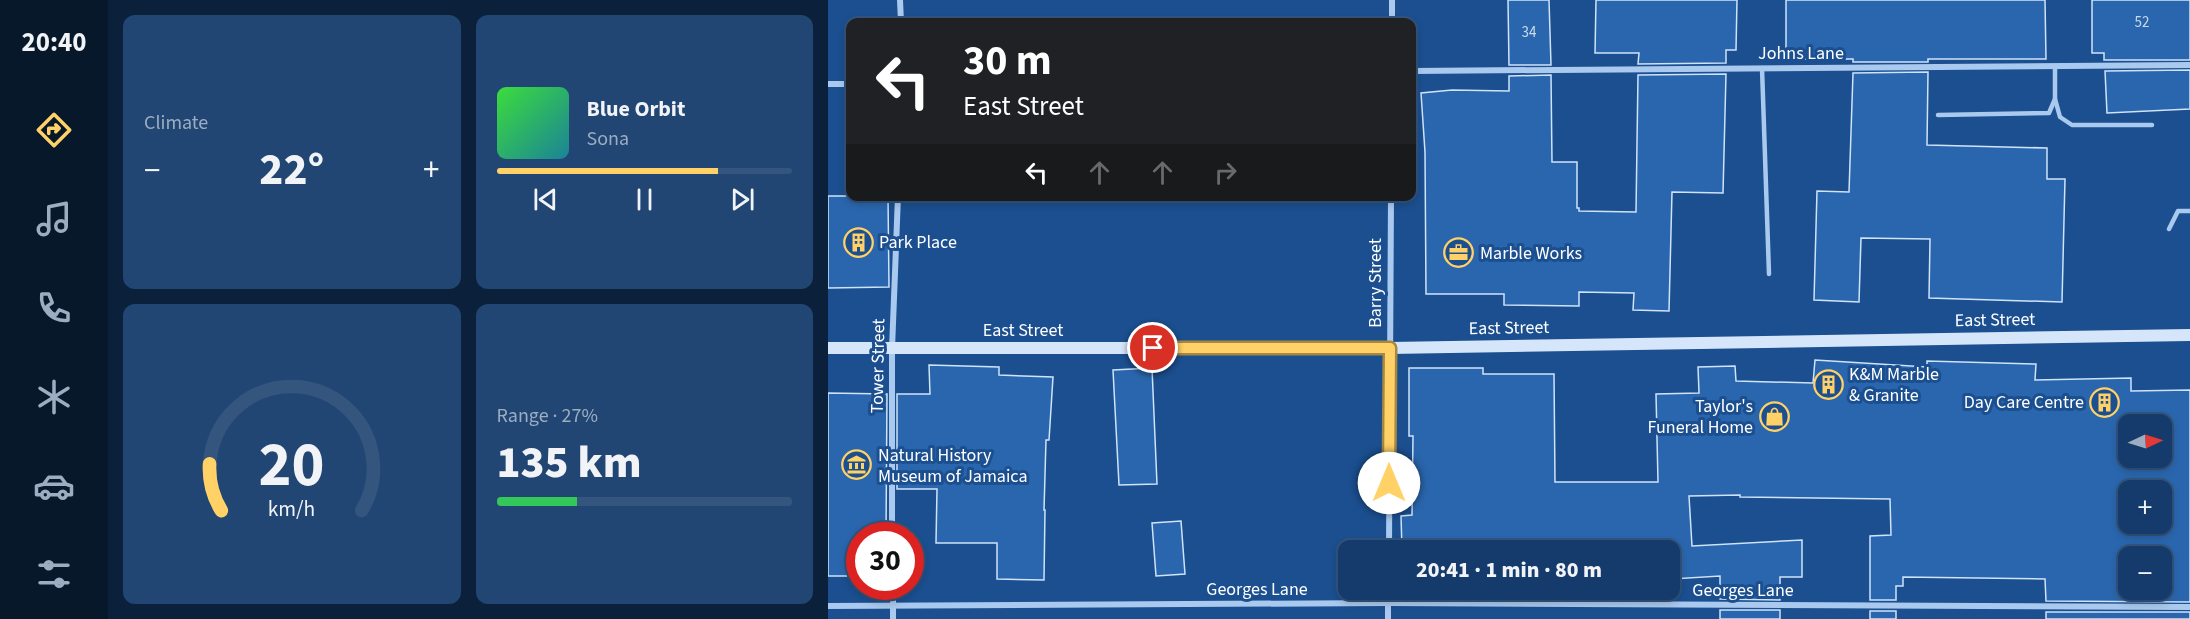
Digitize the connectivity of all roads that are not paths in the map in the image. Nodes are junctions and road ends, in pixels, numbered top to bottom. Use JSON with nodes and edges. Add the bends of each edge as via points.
{"nodes":[{"id":1,"x":900,"y":0,"type":"edge"},
{"id":2,"x":1392,"y":0,"type":"edge"},
{"id":3,"x":901,"y":18,"type":"edge"},
{"id":4,"x":1392,"y":18,"type":"edge"},
{"id":5,"x":2190,"y":65,"type":"edge"},
{"id":6,"x":2055,"y":67,"type":"junction"},
{"id":7,"x":1762,"y":68,"type":"junction"},
{"id":8,"x":1416,"y":71,"type":"edge"},
{"id":9,"x":828,"y":84,"type":"edge"},
{"id":10,"x":846,"y":84,"type":"edge"},
{"id":11,"x":2055,"y":99,"type":"junction"},
{"id":12,"x":1938,"y":115,"type":"dead end"},
{"id":13,"x":2152,"y":125,"type":"dead end"},
{"id":14,"x":898,"y":201,"type":"edge"},
{"id":15,"x":1391,"y":201,"type":"edge"},
{"id":16,"x":2190,"y":211,"type":"edge"},
{"id":17,"x":2169,"y":229,"type":"dead end"},
{"id":18,"x":1769,"y":274,"type":"dead end"},
{"id":19,"x":2190,"y":335,"type":"edge"},
{"id":20,"x":828,"y":348,"type":"edge"},
{"id":21,"x":1390,"y":348,"type":"junction"},
{"id":22,"x":892,"y":349,"type":"junction"},
{"id":23,"x":892,"y":522,"type":"edge"},
{"id":24,"x":1389,"y":540,"type":"edge"},
{"id":25,"x":893,"y":600,"type":"edge"},
{"id":26,"x":1388,"y":603,"type":"junction"},
{"id":27,"x":828,"y":606,"type":"edge"},
{"id":28,"x":893,"y":606,"type":"junction"},
{"id":29,"x":2190,"y":607,"type":"edge"},
{"id":30,"x":893,"y":619,"type":"edge"},
{"id":31,"x":1388,"y":619,"type":"edge"}],
"edges":[{"from":1,"to":3,"type":"street"},
{"from":2,"to":4,"type":"street"},
{"from":5,"to":6,"type":"street","name":"Johns Lane"},
{"from":6,"to":7,"type":"street","name":"Johns Lane"},
{"from":6,"to":11,"type":"lane"},
{"from":7,"to":8,"type":"street","name":"Johns Lane"},
{"from":7,"to":18,"type":"lane"},
{"from":9,"to":10,"type":"street"},
{"from":11,"to":12,"type":"lane","via":[[2049,113]]},
{"from":11,"to":13,"type":"lane","via":[[2061,117],[2072,125]]},
{"from":14,"to":22,"type":"street","name":"Tower Street"},
{"from":15,"to":21,"type":"street","name":"Barry Street"},
{"from":16,"to":17,"type":"lane","via":[[2178,211]]},
{"from":19,"to":21,"type":"main road","name":"East Street"},
{"from":20,"to":22,"type":"main road","name":"East Street"},
{"from":21,"to":22,"type":"main road","name":"East Street"},
{"from":21,"to":24,"type":"street","name":"Barry Street"},
{"from":22,"to":23,"type":"street","name":"Tower Street"},
{"from":25,"to":28,"type":"street"},
{"from":26,"to":28,"type":"street","name":"Georges Lane"},
{"from":26,"to":29,"type":"street","name":"Georges Lane"},
{"from":26,"to":31,"type":"street"},
{"from":27,"to":28,"type":"street","name":"Georges Lane"},
{"from":28,"to":30,"type":"street"}]}
